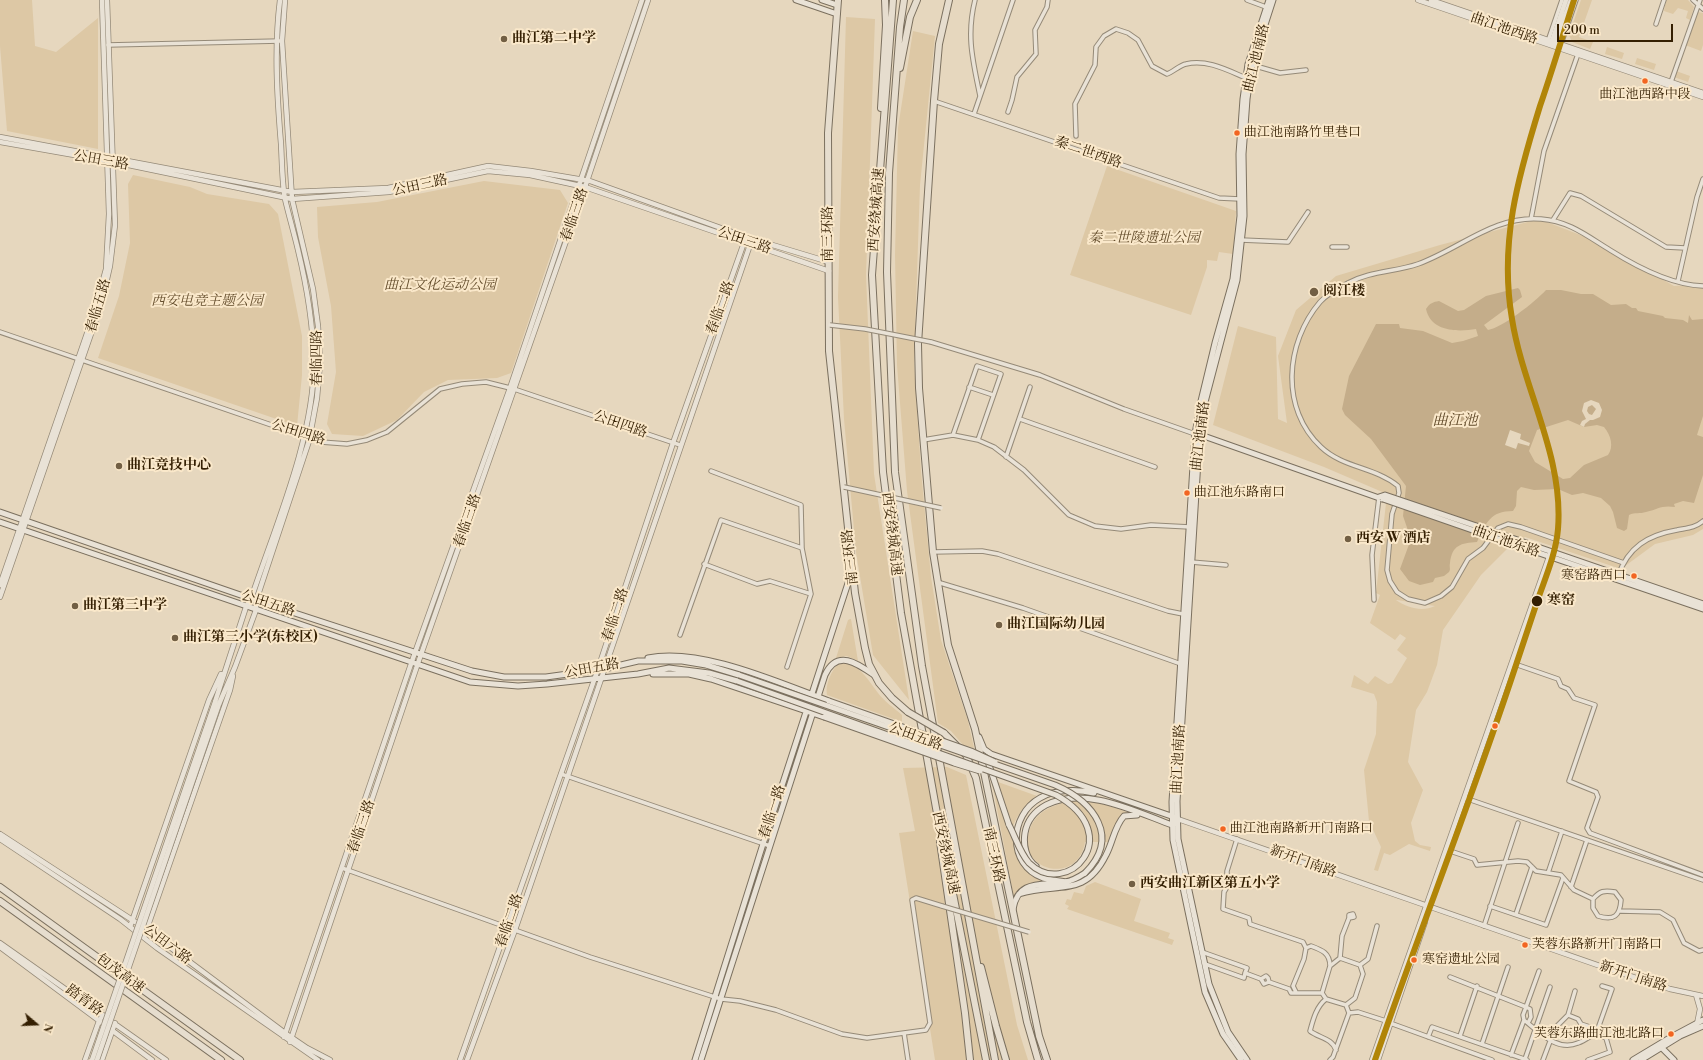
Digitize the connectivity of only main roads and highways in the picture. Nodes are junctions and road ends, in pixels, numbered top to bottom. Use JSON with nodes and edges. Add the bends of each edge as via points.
{"nodes":[{"id":1,"x":796,"y":0,"type":"edge"},
{"id":2,"x":822,"y":0,"type":"edge"},
{"id":3,"x":885,"y":0,"type":"edge"},
{"id":4,"x":894,"y":0,"type":"edge"},
{"id":5,"x":904,"y":0,"type":"edge"},
{"id":6,"x":917,"y":0,"type":"edge"},
{"id":7,"x":949,"y":0,"type":"edge"},
{"id":8,"x":1269,"y":0,"type":"edge"},
{"id":9,"x":1273,"y":0,"type":"edge"},
{"id":10,"x":838,"y":3,"type":"edge"},
{"id":11,"x":836,"y":14,"type":"junction"},
{"id":12,"x":892,"y":131,"type":"junction"},
{"id":13,"x":881,"y":157,"type":"junction"},
{"id":14,"x":1241,"y":199,"type":"junction"},
{"id":15,"x":1198,"y":434,"type":"junction"},
{"id":16,"x":1381,"y":498,"type":"junction"},
{"id":17,"x":0,"y":512,"type":"edge"},
{"id":18,"x":0,"y":522,"type":"edge"},
{"id":19,"x":1191,"y":527,"type":"junction"},
{"id":20,"x":852,"y":564,"type":"junction"},
{"id":21,"x":1618,"y":577,"type":"junction"},
{"id":22,"x":1703,"y":604,"type":"edge"},
{"id":23,"x":1703,"y":609,"type":"edge"},
{"id":24,"x":638,"y":661,"type":"junction"},
{"id":25,"x":1182,"y":664,"type":"junction"},
{"id":26,"x":638,"y":674,"type":"junction"},
{"id":27,"x":874,"y":675,"type":"junction"},
{"id":28,"x":811,"y":694,"type":"junction"},
{"id":29,"x":818,"y":697,"type":"junction"},
{"id":30,"x":806,"y":710,"type":"junction"},
{"id":31,"x":813,"y":713,"type":"junction"},
{"id":32,"x":975,"y":729,"type":"junction"},
{"id":33,"x":984,"y":748,"type":"junction"},
{"id":34,"x":1013,"y":770,"type":"junction"},
{"id":35,"x":998,"y":775,"type":"junction"},
{"id":36,"x":1110,"y":796,"type":"junction"},
{"id":37,"x":936,"y":808,"type":"junction"},
{"id":38,"x":1148,"y":816,"type":"junction"},
{"id":39,"x":1172,"y":816,"type":"junction"},
{"id":40,"x":1178,"y":819,"type":"junction"},
{"id":41,"x":1172,"y":825,"type":"junction"},
{"id":42,"x":1038,"y":868,"type":"junction"},
{"id":43,"x":1068,"y":882,"type":"junction"},
{"id":44,"x":0,"y":886,"type":"edge"},
{"id":45,"x":1019,"y":894,"type":"junction"},
{"id":46,"x":0,"y":901,"type":"edge"},
{"id":47,"x":1013,"y":912,"type":"junction"},
{"id":48,"x":969,"y":919,"type":"junction"},
{"id":49,"x":965,"y":1013,"type":"junction"},
{"id":50,"x":1703,"y":1020,"type":"edge"},
{"id":51,"x":1703,"y":1026,"type":"edge"},
{"id":52,"x":1661,"y":1047,"type":"junction"},
{"id":53,"x":221,"y":1060,"type":"edge"},
{"id":54,"x":240,"y":1060,"type":"edge"},
{"id":55,"x":695,"y":1060,"type":"edge"},
{"id":56,"x":702,"y":1060,"type":"edge"},
{"id":57,"x":970,"y":1060,"type":"edge"},
{"id":58,"x":974,"y":1060,"type":"edge"},
{"id":59,"x":986,"y":1060,"type":"edge"},
{"id":60,"x":995,"y":1060,"type":"edge"},
{"id":61,"x":1006,"y":1060,"type":"edge"},
{"id":62,"x":1038,"y":1060,"type":"edge"},
{"id":63,"x":1047,"y":1060,"type":"edge"},
{"id":64,"x":1241,"y":1060,"type":"edge"},
{"id":65,"x":1248,"y":1060,"type":"edge"},
{"id":66,"x":1633,"y":1060,"type":"edge"},
{"id":67,"x":1641,"y":1060,"type":"edge"},
{"id":68,"x":1674,"y":1060,"type":"edge"}],
"edges":[{"from":1,"to":11,"type":"main road"},
{"from":2,"to":10,"type":"main road"},
{"from":3,"to":13,"type":"highway"},
{"from":4,"to":13,"type":"highway","name":"西安绕城高速"},
{"from":5,"to":12,"type":"highway","name":"西安绕城高速"},
{"from":6,"to":12,"type":"highway","via":[[910,17]]},
{"from":7,"to":32,"type":"highway","name":"南三环路","via":[[939,44],[918,344],[937,582],[948,645]]},
{"from":8,"to":14,"type":"main road","name":"曲江池南路","via":[[1248,64],[1246,78],[1239,154]]},
{"from":9,"to":14,"type":"main road","name":"曲江池南路","via":[[1252,65],[1247,99]]},
{"from":10,"to":11,"type":"highway","name":"南三环路"},
{"from":11,"to":20,"type":"highway","name":"南三环路","via":[[828,133],[830,351]]},
{"from":12,"to":48,"type":"highway","name":"西安绕城高速","via":[[887,272],[895,472],[922,666]]},
{"from":13,"to":37,"type":"highway","name":"西安绕城高速","via":[[872,275],[883,472],[901,613]]},
{"from":14,"to":15,"type":"main road","name":"曲江池南路","via":[[1233,279],[1200,402]]},
{"from":14,"to":15,"type":"main road","name":"曲江池南路","via":[[1241,240],[1237,280]]},
{"from":15,"to":16,"type":"main road","name":"曲江池东路"},
{"from":15,"to":19,"type":"main road","name":"曲江池南路"},
{"from":16,"to":21,"type":"main road","name":"曲江池东路","bridge":true,"via":[[1549,557]]},
{"from":16,"to":21,"type":"main road","name":"曲江池东路","bridge":true,"via":[[1385,495],[1551,551]]},
{"from":17,"to":24,"type":"main road","name":"公田五路","via":[[253,600],[472,671],[504,677],[546,677],[604,669]]},
{"from":18,"to":26,"type":"main road","name":"公田五路","via":[[470,682],[518,686]]},
{"from":19,"to":25,"type":"main road","name":"曲江池南路","via":[[1183,614]]},
{"from":19,"to":25,"type":"main road","name":"曲江池南路","via":[[1191,562]]},
{"from":20,"to":27,"type":"highway","name":"南三环路","via":[[865,648]]},
{"from":20,"to":28,"type":"main road","name":"春临一路"},
{"from":21,"to":22,"type":"main road","name":"曲江池东路"},
{"from":21,"to":23,"type":"main road","name":"曲江池东路"},
{"from":24,"to":28,"type":"main road","via":[[660,656],[695,658],[730,666]]},
{"from":24,"to":34,"type":"main road","name":"公田五路","bridge":true,"via":[[693,662],[739,675]]},
{"from":25,"to":39,"type":"main road","name":"曲江池南路"},
{"from":25,"to":40,"type":"main road","name":"曲江池南路","via":[[1176,801]]},
{"from":26,"to":30,"type":"main road","via":[[700,676]]},
{"from":26,"to":35,"type":"main road","name":"公田五路","bridge":true,"via":[[669,668],[709,672]]},
{"from":27,"to":29,"type":"main road","name":"春临一路","via":[[851,661],[839,661],[827,671]]},
{"from":27,"to":62,"type":"highway","name":"南三环路","bridge":true,"via":[[892,698],[908,712],[944,733],[966,755],[976,778],[1027,1022]]},
{"from":28,"to":29,"type":"main road"},
{"from":28,"to":30,"type":"main road","name":"春临一路"},
{"from":29,"to":31,"type":"main road","name":"春临一路"},
{"from":29,"to":34,"type":"main road","bridge":true,"via":[[971,751]]},
{"from":30,"to":31,"type":"main road"},
{"from":30,"to":55,"type":"main road","name":"春临一路"},
{"from":31,"to":35,"type":"main road","bridge":true,"via":[[954,763]]},
{"from":31,"to":56,"type":"main road","name":"春临一路"},
{"from":32,"to":33,"type":"main road"},
{"from":32,"to":47,"type":"highway","name":"南三环路"},
{"from":33,"to":36,"type":"main road","via":[[992,754]]},
{"from":33,"to":42,"type":"main road","bridge":true,"via":[[1009,825],[1028,861]]},
{"from":34,"to":43,"type":"main road","name":"公田五路","bridge":true,"via":[[1067,790],[1084,802],[1097,817],[1102,844],[1099,854],[1085,873]]},
{"from":35,"to":42,"type":"main road","name":"公田五路","bridge":true,"via":[[1066,800],[1081,814],[1087,824],[1089,849],[1077,866],[1060,873]]},
{"from":36,"to":39,"type":"main road"},
{"from":36,"to":43,"type":"main road","via":[[1077,791],[1053,793],[1035,800],[1019,819],[1016,830],[1017,848],[1024,863],[1043,878]]},
{"from":37,"to":49,"type":"highway"},
{"from":37,"to":59,"type":"highway","name":"西安绕城高速"},
{"from":38,"to":41,"type":"main road"},
{"from":38,"to":42,"type":"main road","bridge":true,"via":[[1082,797],[1065,798],[1051,803],[1033,815],[1026,828],[1024,844],[1028,857]]},
{"from":38,"to":45,"type":"main road","via":[[1130,814],[1118,822],[1106,855],[1097,871],[1085,881],[1068,888],[1035,889]]},
{"from":39,"to":40,"type":"main road"},
{"from":39,"to":41,"type":"main road","name":"曲江池南路"},
{"from":40,"to":41,"type":"main road"},
{"from":40,"to":65,"type":"main road","name":"曲江池南路","via":[[1178,839],[1212,995],[1228,1032]]},
{"from":41,"to":64,"type":"main road","name":"曲江池南路","via":[[1205,992],[1223,1034]]},
{"from":43,"to":45,"type":"main road","via":[[1031,885]]},
{"from":44,"to":54,"type":"highway","name":"包茂高速"},
{"from":45,"to":47,"type":"main road","via":[[1014,901]]},
{"from":46,"to":53,"type":"highway","name":"包茂高速"},
{"from":47,"to":63,"type":"highway","name":"南三环路","via":[[1039,1036]]},
{"from":48,"to":60,"type":"highway","name":"西安绕城高速"},
{"from":48,"to":61,"type":"highway"},
{"from":49,"to":57,"type":"highway"},
{"from":49,"to":58,"type":"highway"},
{"from":50,"to":66,"type":"main road"},
{"from":51,"to":52,"type":"main road"},
{"from":52,"to":67,"type":"main road"},
{"from":52,"to":68,"type":"main road"}]}
